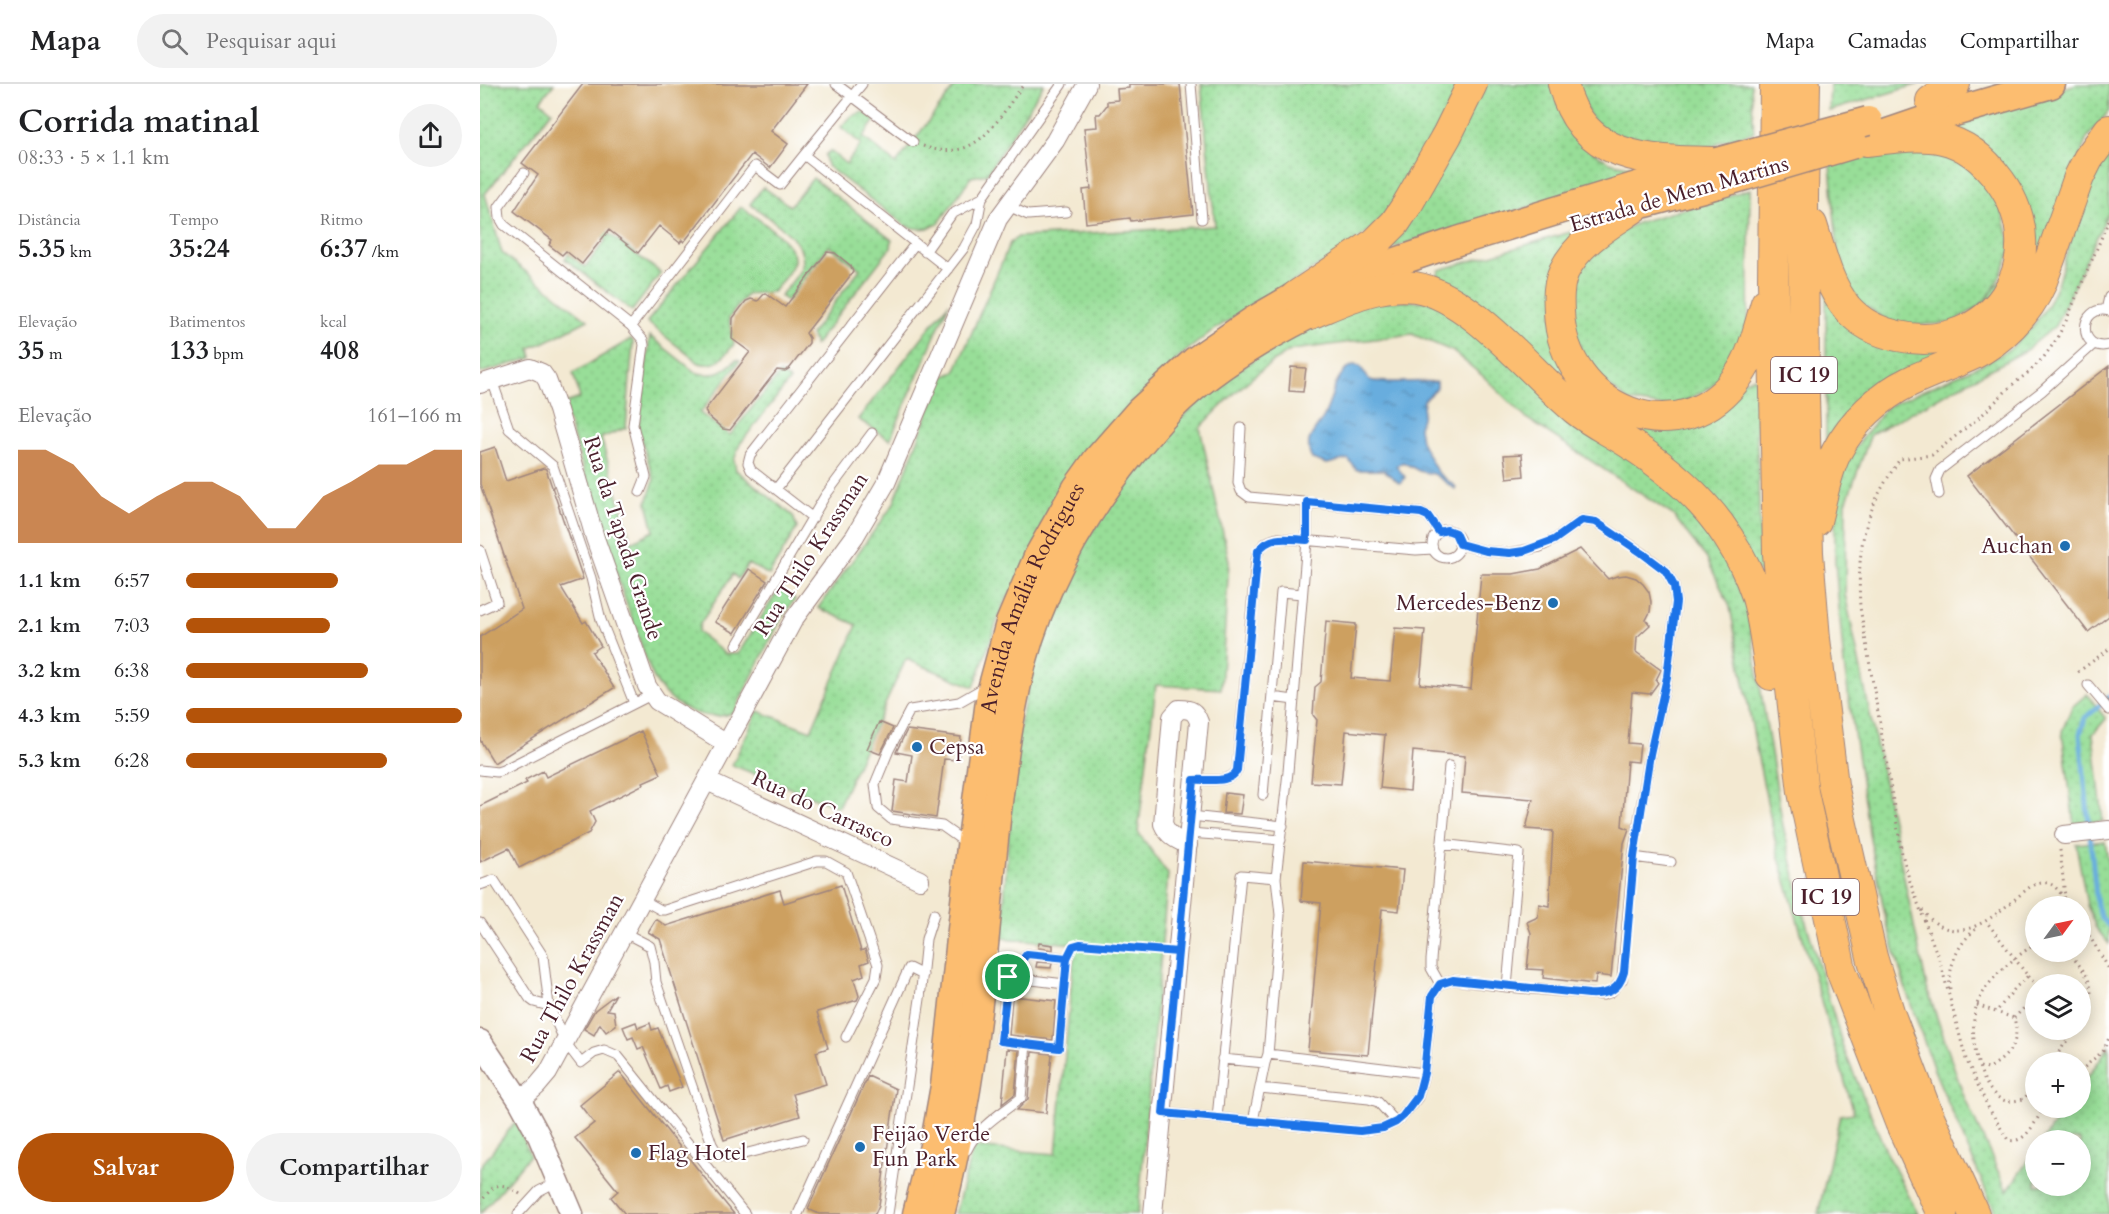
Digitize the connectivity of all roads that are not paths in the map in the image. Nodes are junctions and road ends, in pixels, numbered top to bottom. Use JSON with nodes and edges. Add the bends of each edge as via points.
{"nodes":[{"id":1,"x":836,"y":84,"type":"edge"},
{"id":2,"x":862,"y":84,"type":"edge"},
{"id":3,"x":1062,"y":84,"type":"edge"},
{"id":4,"x":1087,"y":84,"type":"edge"},
{"id":5,"x":1191,"y":84,"type":"edge"},
{"id":6,"x":1472,"y":84,"type":"edge"},
{"id":7,"x":1563,"y":84,"type":"edge"},
{"id":8,"x":1775,"y":84,"type":"edge"},
{"id":9,"x":1805,"y":84,"type":"edge"},
{"id":10,"x":1989,"y":84,"type":"edge"},
{"id":11,"x":2051,"y":84,"type":"edge"},
{"id":12,"x":1943,"y":92,"type":"edge"},
{"id":13,"x":852,"y":97,"type":"junction"},
{"id":14,"x":2109,"y":130,"type":"edge"},
{"id":15,"x":1867,"y":131,"type":"junction"},
{"id":16,"x":913,"y":142,"type":"road end"},
{"id":17,"x":804,"y":155,"type":"junction"},
{"id":18,"x":524,"y":173,"type":"dead end"},
{"id":19,"x":1718,"y":173,"type":"junction"},
{"id":20,"x":982,"y":198,"type":"junction"},
{"id":21,"x":1803,"y":198,"type":"junction"},
{"id":22,"x":1638,"y":205,"type":"junction"},
{"id":23,"x":1008,"y":206,"type":"junction"},
{"id":24,"x":1066,"y":212,"type":"dead end"},
{"id":25,"x":1202,"y":219,"type":"dead end"},
{"id":26,"x":915,"y":244,"type":"junction"},
{"id":27,"x":925,"y":252,"type":"junction"},
{"id":28,"x":948,"y":269,"type":"junction"},
{"id":29,"x":1773,"y":280,"type":"junction"},
{"id":30,"x":2109,"y":297,"type":"edge"},
{"id":31,"x":1303,"y":304,"type":"junction"},
{"id":32,"x":2108,"y":311,"type":"edge"},
{"id":33,"x":631,"y":326,"type":"junction"},
{"id":34,"x":2094,"y":344,"type":"junction"},
{"id":35,"x":2109,"y":345,"type":"edge"},
{"id":36,"x":486,"y":382,"type":"edge"},
{"id":37,"x":1241,"y":428,"type":"dead end"},
{"id":38,"x":872,"y":432,"type":"dead end"},
{"id":39,"x":776,"y":489,"type":"junction"},
{"id":40,"x":640,"y":492,"type":"dead end"},
{"id":41,"x":1939,"y":494,"type":"dead end"},
{"id":42,"x":1307,"y":502,"type":"junction"},
{"id":43,"x":813,"y":518,"type":"junction"},
{"id":44,"x":1439,"y":532,"type":"junction"},
{"id":45,"x":1307,"y":540,"type":"junction"},
{"id":46,"x":1460,"y":544,"type":"junction"},
{"id":47,"x":1433,"y":549,"type":"junction"},
{"id":48,"x":480,"y":550,"type":"edge"},
{"id":49,"x":1808,"y":553,"type":"junction"},
{"id":50,"x":1302,"y":594,"type":"junction"},
{"id":51,"x":480,"y":610,"type":"edge"},
{"id":52,"x":737,"y":645,"type":"dead end"},
{"id":53,"x":994,"y":681,"type":"junction"},
{"id":54,"x":2088,"y":685,"type":"dead end"},
{"id":55,"x":652,"y":694,"type":"junction"},
{"id":56,"x":1272,"y":697,"type":"junction"},
{"id":57,"x":1294,"y":700,"type":"junction"},
{"id":58,"x":634,"y":703,"type":"junction"},
{"id":59,"x":2109,"y":710,"type":"edge"},
{"id":60,"x":727,"y":744,"type":"junction"},
{"id":61,"x":1449,"y":766,"type":"dead end"},
{"id":62,"x":480,"y":770,"type":"edge"},
{"id":63,"x":1194,"y":780,"type":"junction"},
{"id":64,"x":707,"y":781,"type":"junction"},
{"id":65,"x":1263,"y":795,"type":"dead end"},
{"id":66,"x":1283,"y":826,"type":"junction"},
{"id":67,"x":2109,"y":830,"type":"edge"},
{"id":68,"x":1189,"y":831,"type":"junction"},
{"id":69,"x":2062,"y":839,"type":"road end"},
{"id":70,"x":1281,"y":840,"type":"junction"},
{"id":71,"x":1442,"y":844,"type":"junction"},
{"id":72,"x":972,"y":847,"type":"junction"},
{"id":73,"x":1634,"y":857,"type":"junction"},
{"id":74,"x":1671,"y":862,"type":"dead end"},
{"id":75,"x":991,"y":875,"type":"junction"},
{"id":76,"x":1276,"y":878,"type":"junction"},
{"id":77,"x":920,"y":880,"type":"dead end"},
{"id":78,"x":480,"y":885,"type":"edge"},
{"id":79,"x":643,"y":900,"type":"junction"},
{"id":80,"x":934,"y":915,"type":"dead end"},
{"id":81,"x":480,"y":923,"type":"edge"},
{"id":82,"x":625,"y":933,"type":"junction"},
{"id":83,"x":1841,"y":970,"type":"junction"},
{"id":84,"x":923,"y":975,"type":"junction"},
{"id":85,"x":1008,"y":977,"type":"junction"},
{"id":86,"x":1065,"y":984,"type":"junction"},
{"id":87,"x":1440,"y":984,"type":"junction"},
{"id":88,"x":1507,"y":987,"type":"junction"},
{"id":89,"x":549,"y":1006,"type":"junction"},
{"id":90,"x":846,"y":1037,"type":"dead end"},
{"id":91,"x":480,"y":1041,"type":"edge"},
{"id":92,"x":565,"y":1042,"type":"junction"},
{"id":93,"x":1026,"y":1044,"type":"junction"},
{"id":94,"x":1222,"y":1059,"type":"junction"},
{"id":95,"x":1267,"y":1059,"type":"junction"},
{"id":96,"x":1424,"y":1073,"type":"junction"},
{"id":97,"x":1260,"y":1088,"type":"junction"},
{"id":98,"x":520,"y":1101,"type":"junction"},
{"id":99,"x":1163,"y":1113,"type":"junction"},
{"id":100,"x":1217,"y":1118,"type":"junction"},
{"id":101,"x":1253,"y":1121,"type":"junction"},
{"id":102,"x":1396,"y":1122,"type":"junction"},
{"id":103,"x":802,"y":1139,"type":"dead end"},
{"id":104,"x":558,"y":1181,"type":"junction"},
{"id":105,"x":933,"y":1211,"type":"edge"},
{"id":106,"x":518,"y":1214,"type":"edge"},
{"id":107,"x":572,"y":1214,"type":"edge"},
{"id":108,"x":745,"y":1214,"type":"edge"},
{"id":109,"x":798,"y":1214,"type":"edge"},
{"id":110,"x":888,"y":1214,"type":"edge"},
{"id":111,"x":1153,"y":1214,"type":"edge"},
{"id":112,"x":1942,"y":1214,"type":"edge"},
{"id":113,"x":1974,"y":1214,"type":"edge"}],
"edges":[{"from":1,"to":13,"type":"lane"},
{"from":2,"to":13,"type":"lane"},
{"from":3,"to":20,"type":"lane"},
{"from":4,"to":23,"type":"street","name":"Rua Thilo Krassman","via":[[1055,141]]},
{"from":5,"to":25,"type":"lane"},
{"from":6,"to":31,"type":"highway","via":[[1395,223]]},
{"from":7,"to":19,"type":"highway","via":[[1582,126],[1607,147]]},
{"from":8,"to":29,"type":"highway","number":"IC 19"},
{"from":9,"to":21,"type":"highway","number":"IC 19"},
{"from":10,"to":12,"type":"main road","name":"Estrada de Mem Martins"},
{"from":11,"to":15,"type":"main road","name":"Estrada de Mem Martins","via":[[1923,121]]},
{"from":12,"to":15,"type":"main road","name":"Estrada de Mem Martins"},
{"from":13,"to":16,"type":"lane"},
{"from":13,"to":17,"type":"lane"},
{"from":14,"to":49,"type":"highway","via":[[2079,177],[2041,284],[2025,312],[1974,354],[1909,382],[1867,412],[1837,451]]},
{"from":15,"to":19,"type":"main road","name":"Estrada de Mem Martins","bridge":true},
{"from":15,"to":21,"type":"highway","via":[[1918,135],[1962,145],[2007,190],[2021,231],[2022,248],[2011,287],[1995,309],[1967,330],[1940,339],[1909,339],[1869,327],[1846,307],[1834,288]]},
{"from":17,"to":26,"type":"lane"},
{"from":17,"to":33,"type":"lane","via":[[780,184],[755,166]]},
{"from":18,"to":33,"type":"lane","via":[[499,207],[504,225]]},
{"from":19,"to":22,"type":"main road","name":"Estrada de Mem Martins"},
{"from":19,"to":31,"type":"main road","name":"Estrada de Mem Martins","via":[[1447,244]]},
{"from":20,"to":27,"type":"lane","via":[[952,214]]},
{"from":20,"to":28,"type":"lane","via":[[977,225]]},
{"from":21,"to":49,"type":"highway","number":"IC 19"},
{"from":22,"to":29,"type":"highway","via":[[1583,246],[1564,271],[1559,293],[1559,324],[1571,361],[1588,386],[1621,409],[1636,415],[1667,418],[1700,410],[1715,401],[1743,370]]},
{"from":22,"to":31,"type":"main road","name":"Estrada de Mem Martins"},
{"from":23,"to":24,"type":"lane","via":[[1028,215]]},
{"from":23,"to":60,"type":"street","name":"Rua Thilo Krassman","via":[[998,219],[886,483],[855,536],[794,619]]},
{"from":26,"to":27,"type":"lane"},
{"from":26,"to":39,"type":"lane","via":[[750,455],[751,470]]},
{"from":27,"to":28,"type":"lane"},
{"from":28,"to":39,"type":"lane"},
{"from":29,"to":83,"type":"highway","number":"IC 19","via":[[1778,554],[1788,663],[1803,792]]},
{"from":30,"to":32,"type":"lane"},
{"from":31,"to":53,"type":"main road","name":"Avenida Amália Rodrigues","via":[[1244,326],[1195,361],[1140,411],[1097,460],[1038,557],[1010,623]]},
{"from":31,"to":75,"type":"main road","name":"Avenida Amália Rodrigues","via":[[1181,399],[1107,484],[1068,545],[1038,613],[1016,686],[999,786]]},
{"from":31,"to":83,"type":"highway","via":[[1404,286],[1429,290],[1455,303],[1571,406],[1658,464],[1706,508],[1728,537],[1756,595],[1795,811],[1814,891]]},
{"from":32,"to":34,"type":"lane","via":[[2090,315],[2085,324],[2086,335]]},
{"from":33,"to":40,"type":"lane","via":[[644,345],[633,425],[646,477]]},
{"from":34,"to":35,"type":"lane"},
{"from":34,"to":41,"type":"lane","via":[[2042,391],[1940,470],[1936,479]]},
{"from":36,"to":55,"type":"street","name":"Rua da Tapada Grande","via":[[530,368],[547,380],[596,538]]},
{"from":36,"to":58,"type":"lane","via":[[509,429],[553,466],[601,620]]},
{"from":37,"to":42,"type":"lane","via":[[1237,471],[1241,491],[1249,497]]},
{"from":38,"to":43,"type":"lane"},
{"from":39,"to":43,"type":"lane"},
{"from":42,"to":44,"type":"lane","via":[[1421,513],[1428,516]]},
{"from":42,"to":45,"type":"lane"},
{"from":43,"to":52,"type":"lane"},
{"from":44,"to":46,"type":"lane","via":[[1455,533]]},
{"from":44,"to":47,"type":"lane","via":[[1434,537]]},
{"from":45,"to":47,"type":"lane"},
{"from":45,"to":50,"type":"lane"},
{"from":45,"to":63,"type":"lane","via":[[1279,538],[1258,551],[1237,770],[1229,779]]},
{"from":46,"to":47,"type":"lane","via":[[1449,557],[1439,556]]},
{"from":46,"to":73,"type":"lane","via":[[1486,551],[1524,551],[1554,540],[1588,520],[1666,571],[1674,586],[1676,602],[1673,637]]},
{"from":48,"to":51,"type":"lane","via":[[497,602]]},
{"from":49,"to":113,"type":"highway","number":"IC 19","via":[[1833,785],[1872,957],[1926,1110]]},
{"from":50,"to":56,"type":"lane","via":[[1281,592]]},
{"from":50,"to":57,"type":"lane"},
{"from":53,"to":72,"type":"main road","name":"Avenida Amália Rodrigues"},
{"from":53,"to":72,"type":"lane","via":[[959,702],[910,710],[875,784],[879,808],[891,819],[942,826]]},
{"from":54,"to":59,"type":"lane"},
{"from":55,"to":58,"type":"lane"},
{"from":55,"to":60,"type":"street","name":"Rua da Tapada Grande","via":[[657,701]]},
{"from":56,"to":57,"type":"lane"},
{"from":56,"to":65,"type":"lane"},
{"from":57,"to":66,"type":"lane"},
{"from":58,"to":62,"type":"lane","via":[[503,770]]},
{"from":60,"to":64,"type":"street","name":"Rua Thilo Krassman"},
{"from":61,"to":71,"type":"lane"},
{"from":63,"to":68,"type":"street"},
{"from":63,"to":68,"type":"street","via":[[1199,722],[1189,709],[1179,709],[1172,717],[1163,824],[1173,838]]},
{"from":64,"to":77,"type":"street","name":"Rua do Carrasco"},
{"from":64,"to":79,"type":"street","name":"Rua Thilo Krassman"},
{"from":66,"to":68,"type":"lane"},
{"from":66,"to":70,"type":"lane"},
{"from":67,"to":69,"type":"street"},
{"from":68,"to":70,"type":"lane"},
{"from":68,"to":99,"type":"street"},
{"from":70,"to":76,"type":"lane"},
{"from":71,"to":87,"type":"lane","via":[[1431,960]]},
{"from":71,"to":88,"type":"lane","via":[[1519,853]]},
{"from":72,"to":105,"type":"main road","name":"Avenida Amália Rodrigues","via":[[935,1142]]},
{"from":73,"to":74,"type":"lane"},
{"from":73,"to":88,"type":"lane","via":[[1624,972],[1617,987],[1603,995]]},
{"from":75,"to":85,"type":"lane","via":[[993,949]]},
{"from":75,"to":105,"type":"main road","name":"Avenida Amália Rodrigues","via":[[969,1072],[952,1167]]},
{"from":76,"to":94,"type":"lane","via":[[1241,875]]},
{"from":76,"to":95,"type":"lane","via":[[1280,915]]},
{"from":78,"to":89,"type":"lane","via":[[494,880],[543,956]]},
{"from":79,"to":82,"type":"street","name":"Rua Thilo Krassman"},
{"from":79,"to":90,"type":"lane","via":[[665,910],[817,861],[826,861],[846,872],[878,965],[876,978]]},
{"from":80,"to":84,"type":"lane","via":[[926,939]]},
{"from":81,"to":89,"type":"lane","via":[[530,999]]},
{"from":82,"to":92,"type":"street","name":"Rua Thilo Krassman"},
{"from":82,"to":103,"type":"lane","via":[[650,946],[656,982],[718,1154],[728,1158]]},
{"from":83,"to":112,"type":"highway","number":"IC 19","via":[[1900,1122]]},
{"from":84,"to":109,"type":"lane","via":[[909,968]]},
{"from":84,"to":110,"type":"lane"},
{"from":85,"to":86,"type":"lane"},
{"from":85,"to":86,"type":"lane","via":[[1027,954],[1067,958]]},
{"from":85,"to":93,"type":"lane","via":[[1001,1041]]},
{"from":86,"to":93,"type":"lane","via":[[1059,1048]]},
{"from":87,"to":88,"type":"lane","via":[[1453,980]]},
{"from":87,"to":96,"type":"lane","via":[[1432,996]]},
{"from":89,"to":92,"type":"lane"},
{"from":91,"to":98,"type":"street"},
{"from":92,"to":98,"type":"street","name":"Rua Thilo Krassman","via":[[548,1073]]},
{"from":92,"to":108,"type":"lane","via":[[581,1063],[604,1050],[618,1056]]},
{"from":93,"to":105,"type":"lane","via":[[1021,1098],[971,1142]]},
{"from":94,"to":95,"type":"lane"},
{"from":94,"to":100,"type":"lane"},
{"from":95,"to":96,"type":"lane"},
{"from":95,"to":97,"type":"lane"},
{"from":96,"to":102,"type":"lane","via":[[1418,1096]]},
{"from":97,"to":101,"type":"lane"},
{"from":97,"to":102,"type":"lane","via":[[1369,1099],[1378,1102]]},
{"from":98,"to":104,"type":"street"},
{"from":99,"to":100,"type":"lane"},
{"from":99,"to":111,"type":"street"},
{"from":100,"to":101,"type":"lane"},
{"from":101,"to":102,"type":"lane","via":[[1360,1131]]},
{"from":104,"to":106,"type":"lane","via":[[539,1191]]},
{"from":104,"to":107,"type":"street"}]}
